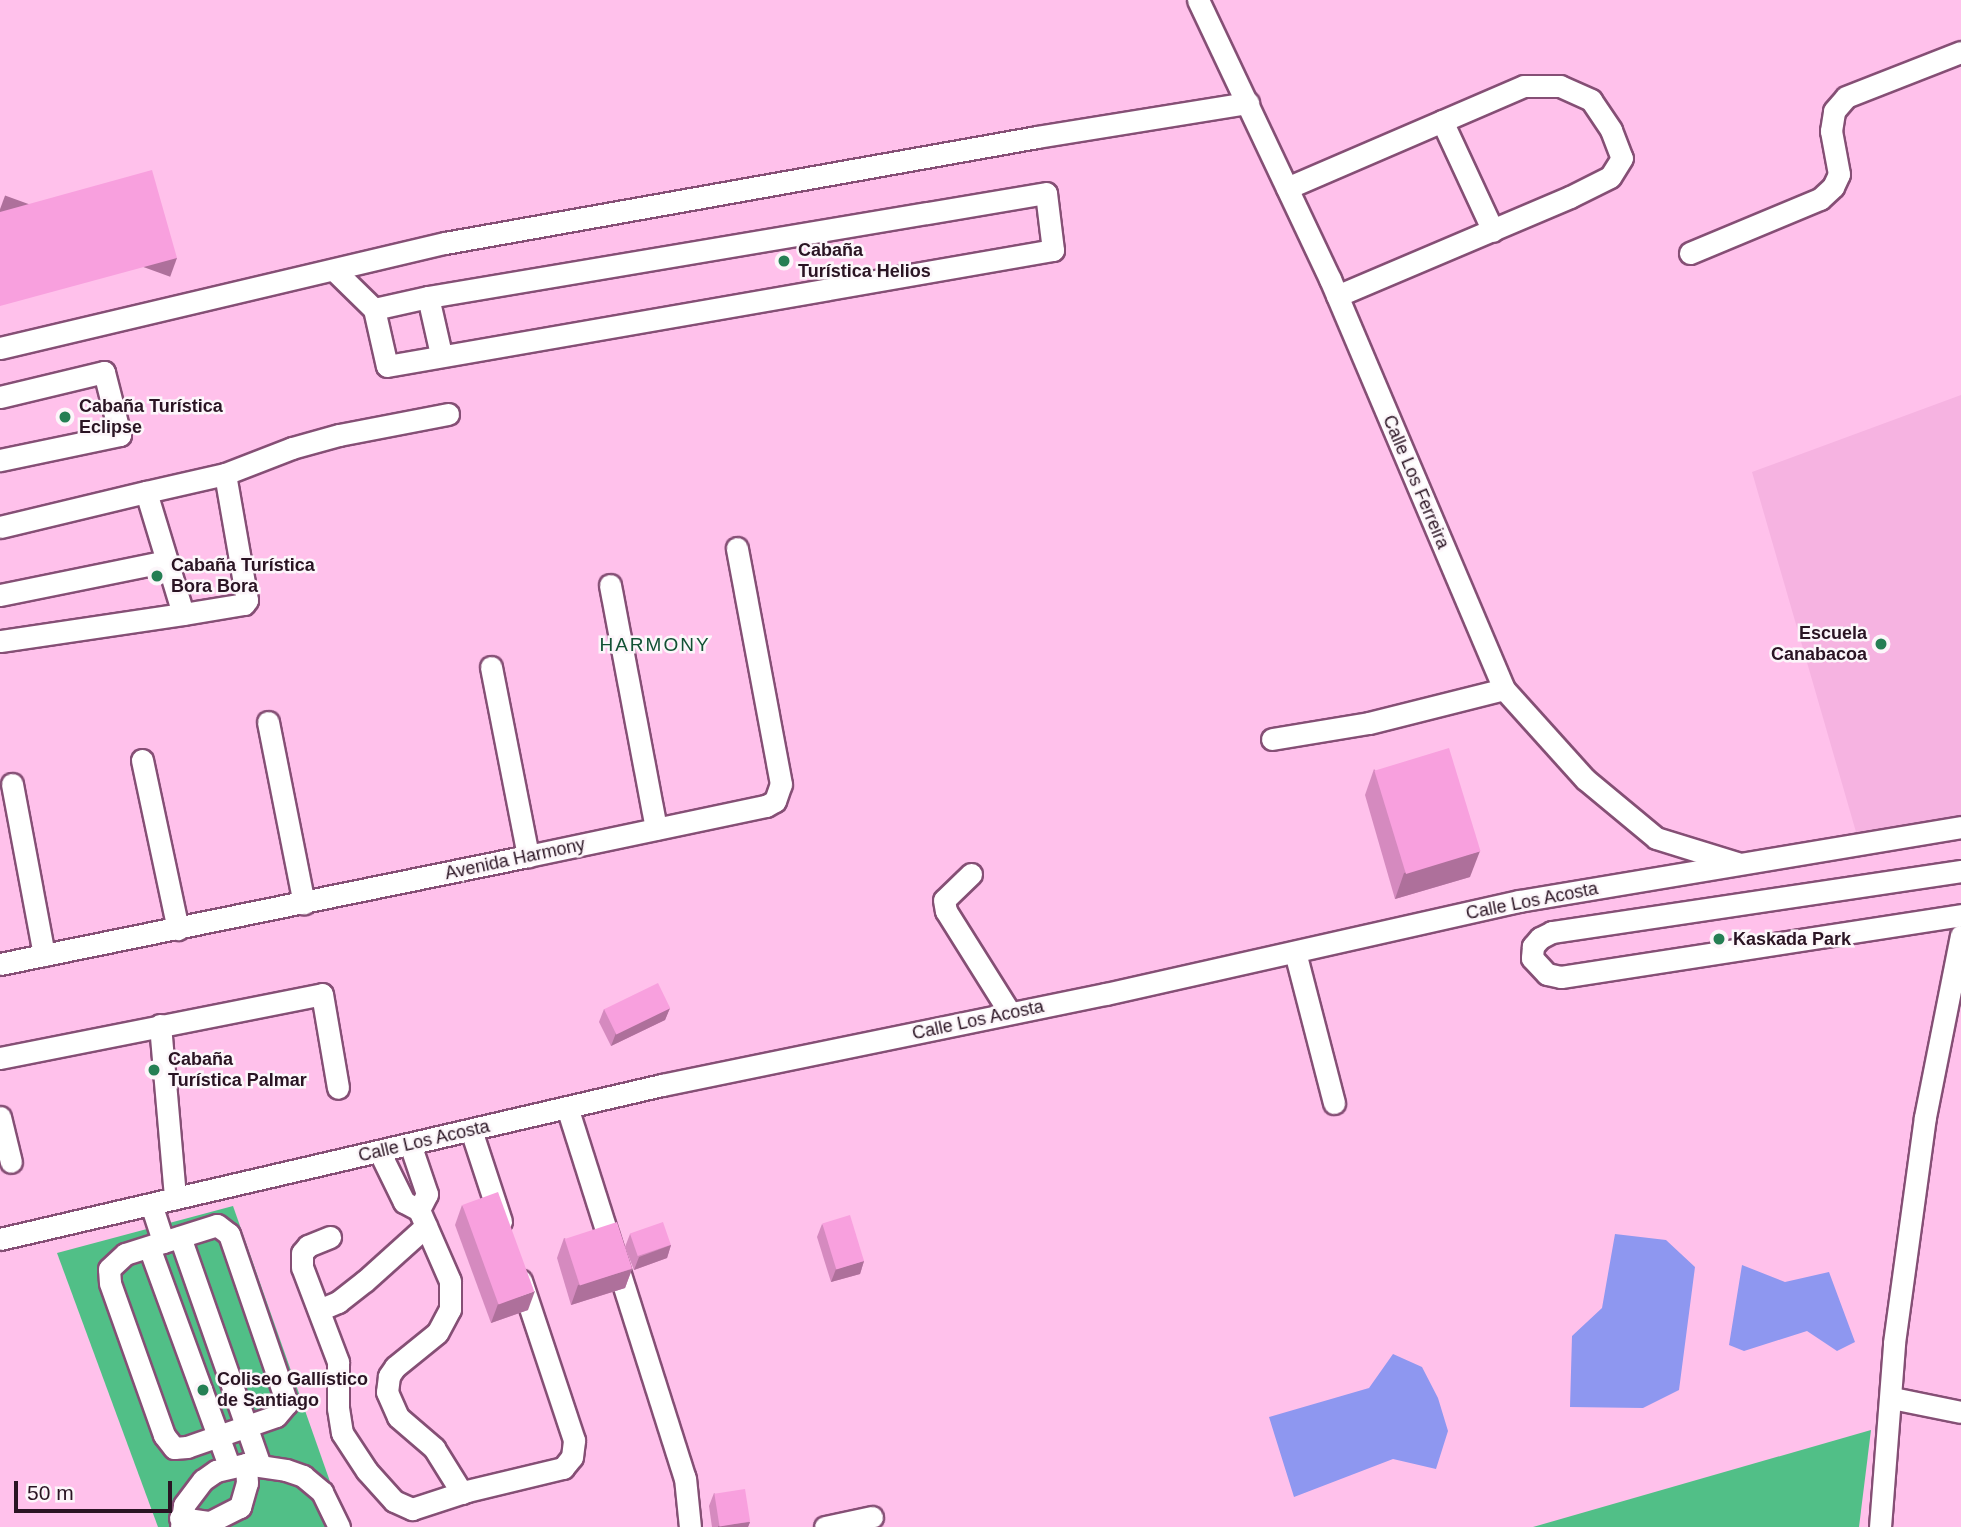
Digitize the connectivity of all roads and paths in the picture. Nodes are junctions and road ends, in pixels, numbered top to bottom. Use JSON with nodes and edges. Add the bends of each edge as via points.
{"nodes":[{"id":1,"x":1198,"y":0,"type":"edge"},
{"id":2,"x":1961,"y":52,"type":"edge"},
{"id":3,"x":1248,"y":103,"type":"junction"},
{"id":4,"x":1442,"y":121,"type":"junction"},
{"id":5,"x":1287,"y":188,"type":"junction"},
{"id":6,"x":1493,"y":231,"type":"junction"},
{"id":7,"x":1690,"y":253,"type":"dead end"},
{"id":8,"x":335,"y":271,"type":"junction"},
{"id":9,"x":1337,"y":296,"type":"junction"},
{"id":10,"x":428,"y":297,"type":"junction"},
{"id":11,"x":374,"y":309,"type":"junction"},
{"id":12,"x":0,"y":348,"type":"edge"},
{"id":13,"x":442,"y":354,"type":"junction"},
{"id":14,"x":0,"y":397,"type":"edge"},
{"id":15,"x":448,"y":414,"type":"dead end"},
{"id":16,"x":0,"y":460,"type":"edge"},
{"id":17,"x":225,"y":474,"type":"junction"},
{"id":18,"x":146,"y":492,"type":"junction"},
{"id":19,"x":0,"y":527,"type":"edge"},
{"id":20,"x":737,"y":548,"type":"dead end"},
{"id":21,"x":167,"y":561,"type":"junction"},
{"id":22,"x":610,"y":585,"type":"dead end"},
{"id":23,"x":0,"y":595,"type":"edge"},
{"id":24,"x":183,"y":614,"type":"junction"},
{"id":25,"x":0,"y":641,"type":"edge"},
{"id":26,"x":491,"y":667,"type":"dead end"},
{"id":27,"x":1504,"y":689,"type":"junction"},
{"id":28,"x":268,"y":722,"type":"dead end"},
{"id":29,"x":1272,"y":739,"type":"dead end"},
{"id":30,"x":142,"y":760,"type":"dead end"},
{"id":31,"x":12,"y":784,"type":"dead end"},
{"id":32,"x":1961,"y":827,"type":"edge"},
{"id":33,"x":656,"y":829,"type":"junction"},
{"id":34,"x":528,"y":856,"type":"junction"},
{"id":35,"x":1742,"y":864,"type":"junction"},
{"id":36,"x":1961,"y":871,"type":"edge"},
{"id":37,"x":971,"y":874,"type":"dead end"},
{"id":38,"x":304,"y":903,"type":"junction"},
{"id":39,"x":1961,"y":915,"type":"edge"},
{"id":40,"x":178,"y":929,"type":"junction"},
{"id":41,"x":1961,"y":936,"type":"edge"},
{"id":42,"x":1295,"y":952,"type":"junction"},
{"id":43,"x":44,"y":955,"type":"junction"},
{"id":44,"x":0,"y":964,"type":"edge"},
{"id":45,"x":1010,"y":1013,"type":"junction"},
{"id":46,"x":160,"y":1025,"type":"junction"},
{"id":47,"x":0,"y":1058,"type":"edge"},
{"id":48,"x":338,"y":1088,"type":"dead end"},
{"id":49,"x":1335,"y":1103,"type":"dead end"},
{"id":50,"x":567,"y":1107,"type":"junction"},
{"id":51,"x":0,"y":1116,"type":"edge"},
{"id":52,"x":471,"y":1130,"type":"junction"},
{"id":53,"x":410,"y":1144,"type":"junction"},
{"id":54,"x":379,"y":1151,"type":"junction"},
{"id":55,"x":10,"y":1162,"type":"dead end"},
{"id":56,"x":175,"y":1198,"type":"junction"},
{"id":57,"x":151,"y":1204,"type":"junction"},
{"id":58,"x":423,"y":1218,"type":"junction"},
{"id":59,"x":330,"y":1237,"type":"dead end"},
{"id":60,"x":0,"y":1239,"type":"edge"},
{"id":61,"x":164,"y":1242,"type":"junction"},
{"id":62,"x":319,"y":1310,"type":"junction"},
{"id":63,"x":1892,"y":1398,"type":"junction"},
{"id":64,"x":1961,"y":1412,"type":"edge"},
{"id":65,"x":247,"y":1427,"type":"junction"},
{"id":66,"x":219,"y":1435,"type":"junction"},
{"id":67,"x":245,"y":1465,"type":"junction"},
{"id":68,"x":462,"y":1493,"type":"junction"},
{"id":69,"x":872,"y":1517,"type":"dead end"},
{"id":70,"x":181,"y":1522,"type":"edge"},
{"id":71,"x":339,"y":1527,"type":"edge"},
{"id":72,"x":690,"y":1527,"type":"edge"},
{"id":73,"x":824,"y":1527,"type":"edge"},
{"id":74,"x":1880,"y":1527,"type":"edge"}],
"edges":[{"from":1,"to":3,"type":"street","name":"Calle Los Ferreira"},
{"from":2,"to":7,"type":"street","via":[[1846,97],[1834,111],[1831,131],[1839,174],[1820,199]]},
{"from":3,"to":5,"type":"street","name":"Calle Los Ferreira"},
{"from":3,"to":8,"type":"street","via":[[445,243]]},
{"from":4,"to":5,"type":"street"},
{"from":4,"to":6,"type":"street"},
{"from":4,"to":6,"type":"street","via":[[1524,86],[1560,86],[1591,100],[1611,130],[1622,158],[1610,177]]},
{"from":5,"to":9,"type":"street","name":"Calle Los Ferreira"},
{"from":6,"to":9,"type":"street"},
{"from":8,"to":11,"type":"street"},
{"from":8,"to":12,"type":"street"},
{"from":9,"to":27,"type":"street","name":"Calle Los Ferreira"},
{"from":10,"to":11,"type":"street"},
{"from":10,"to":13,"type":"street"},
{"from":10,"to":13,"type":"street","via":[[1046,193],[1053,250]]},
{"from":11,"to":13,"type":"street","via":[[387,366]]},
{"from":14,"to":16,"type":"street","via":[[104,372],[120,435]]},
{"from":15,"to":17,"type":"street","via":[[339,435]]},
{"from":17,"to":18,"type":"street"},
{"from":17,"to":24,"type":"street","via":[[247,600]]},
{"from":18,"to":19,"type":"street"},
{"from":18,"to":21,"type":"street"},
{"from":20,"to":33,"type":"street","name":"Avenida Harmony","via":[[780,794],[766,806]]},
{"from":21,"to":23,"type":"street"},
{"from":21,"to":24,"type":"street"},
{"from":22,"to":33,"type":"street"},
{"from":24,"to":25,"type":"street"},
{"from":26,"to":34,"type":"street"},
{"from":27,"to":29,"type":"street","via":[[1369,723]]},
{"from":27,"to":35,"type":"street","name":"Calle Los Ferreira","via":[[1584,779],[1656,838]]},
{"from":28,"to":38,"type":"street"},
{"from":30,"to":40,"type":"street"},
{"from":31,"to":43,"type":"street"},
{"from":32,"to":35,"type":"street","name":"Calle Los Acosta"},
{"from":33,"to":34,"type":"street","name":"Avenida Harmony"},
{"from":34,"to":38,"type":"street","name":"Avenida Harmony"},
{"from":35,"to":42,"type":"street","name":"Calle Los Acosta","via":[[1519,901]]},
{"from":36,"to":39,"type":"street","via":[[1552,932],[1533,946],[1532,958],[1547,974],[1561,977]]},
{"from":37,"to":45,"type":"street","via":[[944,900],[946,911]]},
{"from":38,"to":40,"type":"street","name":"Avenida Harmony"},
{"from":40,"to":43,"type":"street","name":"Avenida Harmony"},
{"from":41,"to":63,"type":"street","via":[[1925,1117],[1894,1343]]},
{"from":42,"to":45,"type":"street","name":"Calle Los Acosta"},
{"from":42,"to":49,"type":"street"},
{"from":43,"to":44,"type":"street","name":"Avenida Harmony"},
{"from":45,"to":50,"type":"street","name":"Calle Los Acosta"},
{"from":46,"to":47,"type":"street"},
{"from":46,"to":48,"type":"street","via":[[322,994]]},
{"from":46,"to":56,"type":"street"},
{"from":50,"to":52,"type":"street","name":"Calle Los Acosta"},
{"from":50,"to":72,"type":"street","via":[[685,1478]]},
{"from":51,"to":55,"type":"street"},
{"from":52,"to":53,"type":"street","name":"Calle Los Acosta"},
{"from":52,"to":68,"type":"street","via":[[574,1440],[572,1457],[563,1468]]},
{"from":53,"to":54,"type":"street","name":"Calle Los Acosta"},
{"from":53,"to":58,"type":"street","via":[[427,1194]]},
{"from":54,"to":56,"type":"street","name":"Calle Los Acosta"},
{"from":54,"to":58,"type":"street","via":[[404,1202]]},
{"from":56,"to":57,"type":"street","name":"Calle Los Acosta"},
{"from":57,"to":60,"type":"street","name":"Calle Los Acosta"},
{"from":57,"to":61,"type":"street"},
{"from":58,"to":62,"type":"street","via":[[365,1281]]},
{"from":58,"to":68,"type":"street","via":[[450,1281],[450,1309],[437,1333],[396,1367],[385,1386],[398,1417],[434,1448]]},
{"from":59,"to":62,"type":"street","via":[[302,1252],[302,1266]]},
{"from":61,"to":65,"type":"street"},
{"from":61,"to":65,"type":"street","via":[[216,1225],[229,1234],[287,1403],[276,1416]]},
{"from":61,"to":66,"type":"street"},
{"from":61,"to":66,"type":"street","via":[[115,1261],[109,1269],[110,1283],[168,1444],[180,1449]]},
{"from":62,"to":68,"type":"street","via":[[338,1362],[342,1433],[367,1471],[394,1502],[412,1509]]},
{"from":63,"to":64,"type":"street"},
{"from":63,"to":74,"type":"street"},
{"from":65,"to":66,"type":"street"},
{"from":65,"to":67,"type":"street"},
{"from":66,"to":67,"type":"street"},
{"from":67,"to":70,"type":"street","via":[[216,1471],[193,1490]]},
{"from":67,"to":70,"type":"street","via":[[247,1483],[240,1507],[210,1522]]},
{"from":67,"to":71,"type":"street","via":[[303,1476],[322,1492]]},
{"from":69,"to":73,"type":"street"}]}
